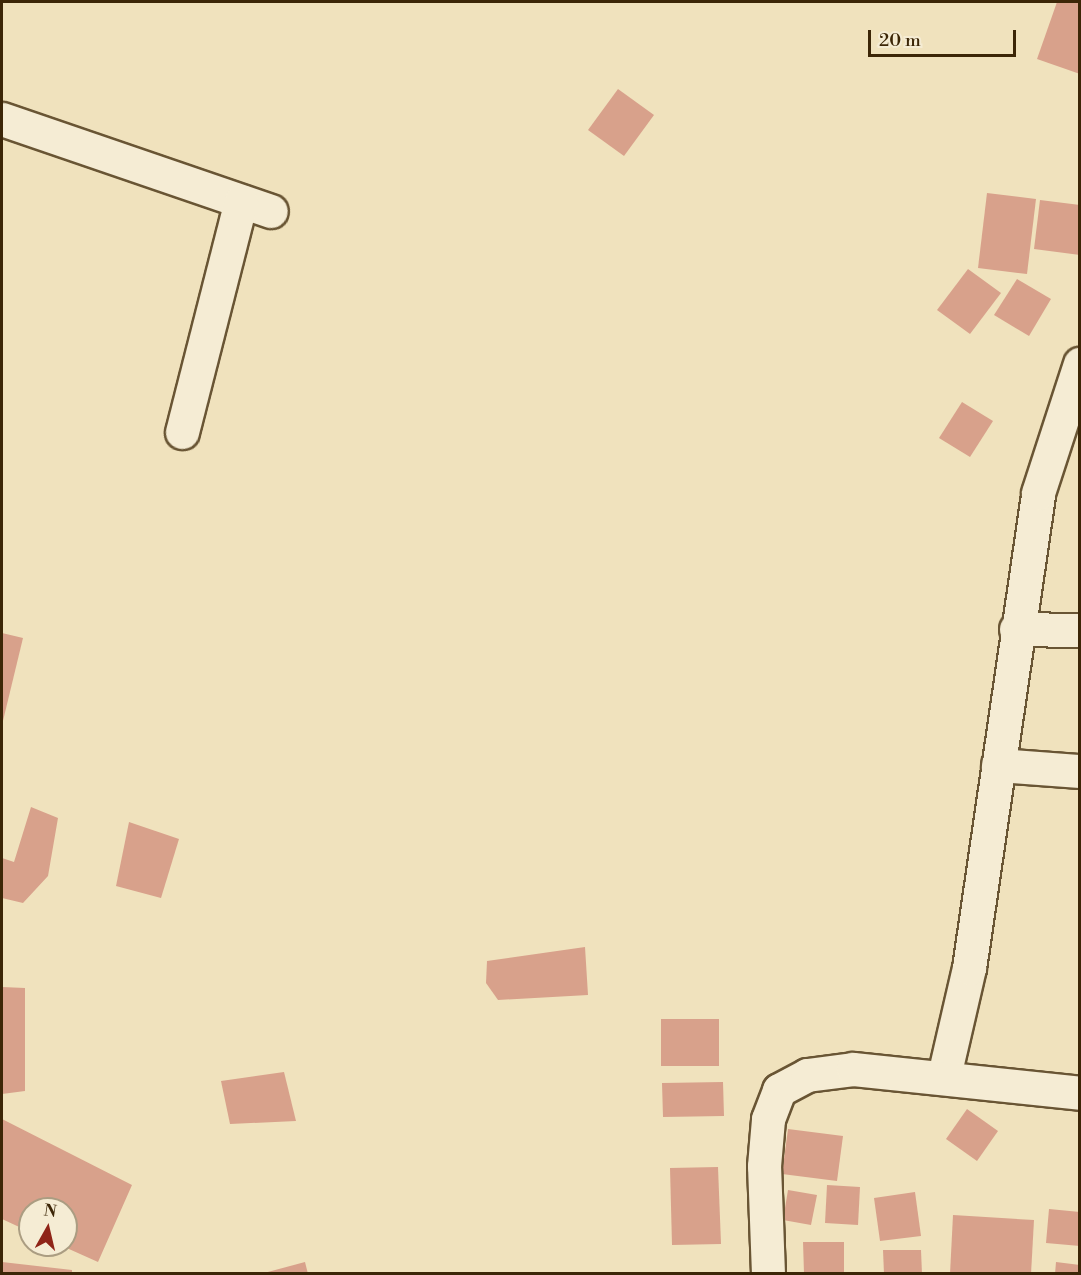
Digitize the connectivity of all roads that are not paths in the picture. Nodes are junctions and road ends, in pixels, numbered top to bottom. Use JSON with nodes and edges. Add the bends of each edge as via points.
{"nodes":[{"id":1,"x":2,"y":119,"type":"edge"},
{"id":2,"x":1080,"y":364,"type":"edge"},
{"id":3,"x":182,"y":432,"type":"dead end"},
{"id":4,"x":1069,"y":432,"type":"edge"},
{"id":5,"x":1016,"y":629,"type":"junction"},
{"id":6,"x":1080,"y":630,"type":"edge"},
{"id":7,"x":998,"y":765,"type":"junction"},
{"id":8,"x":1080,"y":771,"type":"edge"},
{"id":9,"x":944,"y":1076,"type":"junction"},
{"id":10,"x":1080,"y":1093,"type":"edge"},
{"id":11,"x":768,"y":1274,"type":"edge"}],
"edges":[{"from":1,"to":3,"type":"street","via":[[256,206]]},
{"from":2,"to":4,"type":"street"},
{"from":4,"to":5,"type":"street","via":[[1038,493]]},
{"from":5,"to":6,"type":"street"},
{"from":5,"to":7,"type":"street"},
{"from":7,"to":8,"type":"street"},
{"from":7,"to":9,"type":"street","via":[[969,968]]},
{"from":9,"to":10,"type":"street"},
{"from":9,"to":11,"type":"street","via":[[853,1069],[807,1075],[779,1090],[768,1119],[764,1166]]}]}
